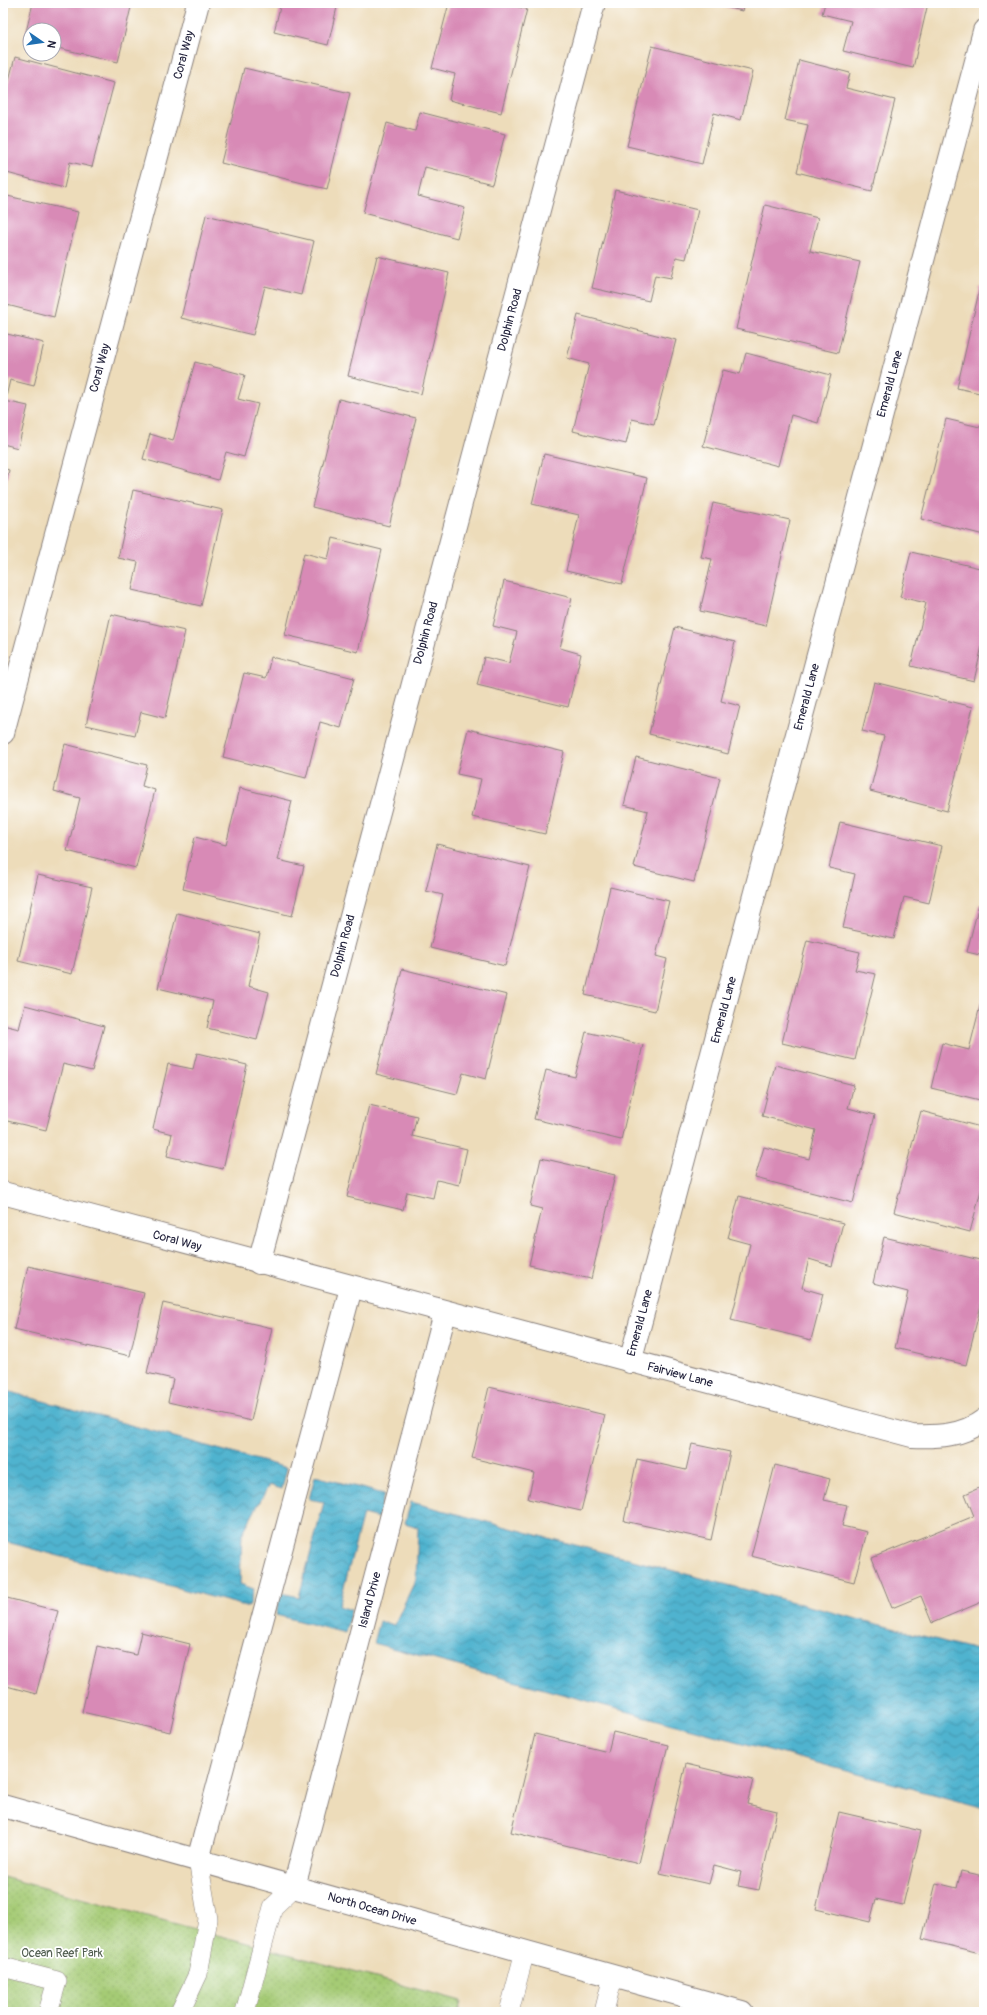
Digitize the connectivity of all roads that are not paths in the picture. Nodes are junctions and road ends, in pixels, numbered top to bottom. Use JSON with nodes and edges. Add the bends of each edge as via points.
{"nodes":[{"id":1,"x":198,"y":3,"type":"edge"},
{"id":2,"x":594,"y":3,"type":"edge"},
{"id":3,"x":984,"y":32,"type":"edge"},
{"id":4,"x":3,"y":733,"type":"edge"},
{"id":5,"x":3,"y":1193,"type":"edge"},
{"id":6,"x":259,"y":1263,"type":"junction"},
{"id":7,"x":351,"y":1288,"type":"junction"},
{"id":8,"x":445,"y":1313,"type":"junction"},
{"id":9,"x":630,"y":1362,"type":"junction"},
{"id":10,"x":984,"y":1420,"type":"edge"},
{"id":11,"x":3,"y":1806,"type":"edge"},
{"id":12,"x":198,"y":1860,"type":"junction"},
{"id":13,"x":294,"y":1887,"type":"junction"},
{"id":14,"x":525,"y":1951,"type":"junction"},
{"id":15,"x":3,"y":1967,"type":"edge"},
{"id":16,"x":613,"y":1976,"type":"junction"},
{"id":17,"x":48,"y":2012,"type":"edge"},
{"id":18,"x":180,"y":2012,"type":"edge"},
{"id":19,"x":245,"y":2012,"type":"edge"},
{"id":20,"x":509,"y":2012,"type":"edge"},
{"id":21,"x":604,"y":2012,"type":"edge"},
{"id":22,"x":742,"y":2012,"type":"edge"}],
"edges":[{"from":1,"to":4,"type":"street","name":"Coral Way"},
{"from":2,"to":6,"type":"street","name":"Dolphin Road"},
{"from":3,"to":9,"type":"street","name":"Emerald Lane"},
{"from":5,"to":6,"type":"street","name":"Coral Way"},
{"from":6,"to":7,"type":"street","name":"Coral Way"},
{"from":7,"to":8,"type":"street","name":"Fairview Lane"},
{"from":7,"to":12,"type":"street"},
{"from":8,"to":9,"type":"street","name":"Fairview Lane"},
{"from":8,"to":13,"type":"street","name":"Island Drive"},
{"from":9,"to":10,"type":"street","name":"Fairview Lane","via":[[912,1436],[936,1437],[960,1432]]},
{"from":11,"to":12,"type":"street","name":"North Ocean Drive"},
{"from":12,"to":13,"type":"street","name":"North Ocean Drive"},
{"from":12,"to":18,"type":"lane","via":[[208,1919],[198,1974]]},
{"from":13,"to":14,"type":"street","name":"North Ocean Drive"},
{"from":13,"to":19,"type":"lane","via":[[274,1908]]},
{"from":14,"to":16,"type":"street","name":"North Ocean Drive"},
{"from":14,"to":20,"type":"lane"},
{"from":15,"to":17,"type":"lane","via":[[57,1981]]},
{"from":16,"to":21,"type":"lane"},
{"from":16,"to":22,"type":"street","name":"North Ocean Drive"}]}
